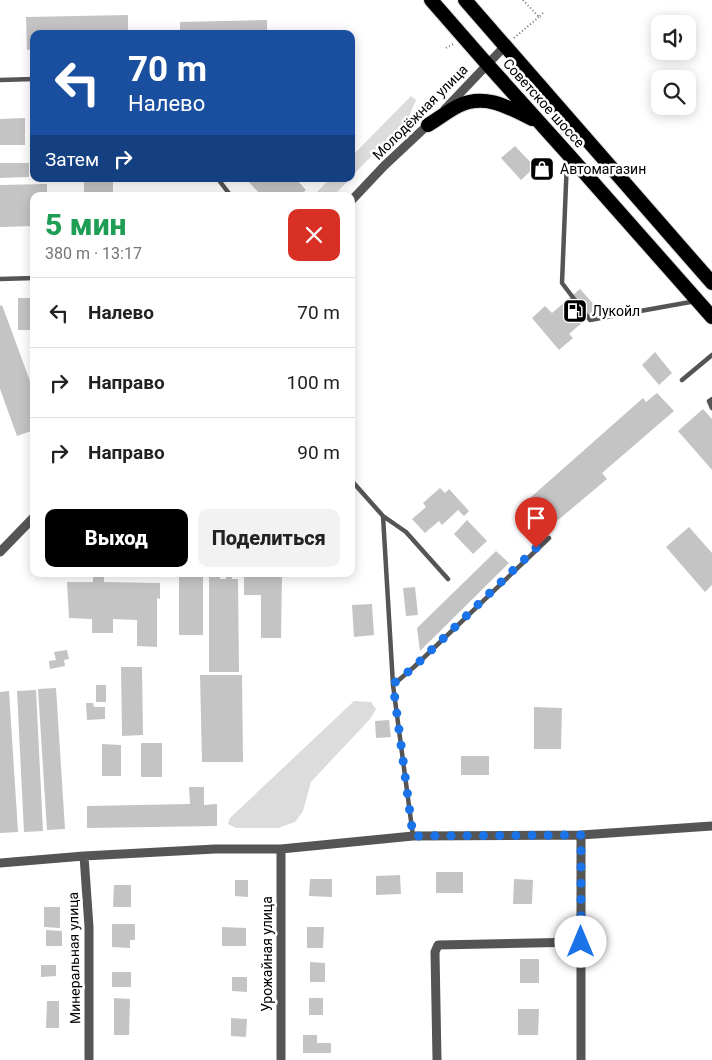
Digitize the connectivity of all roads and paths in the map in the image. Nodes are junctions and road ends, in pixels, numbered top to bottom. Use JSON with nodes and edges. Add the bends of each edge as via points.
{"nodes":[{"id":1,"x":432,"y":0,"type":"edge"},
{"id":2,"x":465,"y":0,"type":"edge"},
{"id":3,"x":523,"y":0,"type":"edge"},
{"id":4,"x":543,"y":14,"type":"dead end"},
{"id":5,"x":539,"y":17,"type":"junction"},
{"id":6,"x":505,"y":46,"type":"junction"},
{"id":7,"x":487,"y":64,"type":"junction"},
{"id":8,"x":30,"y":79,"type":"edge"},
{"id":9,"x":0,"y":80,"type":"edge"},
{"id":10,"x":541,"y":124,"type":"junction"},
{"id":11,"x":428,"y":125,"type":"junction"},
{"id":12,"x":567,"y":152,"type":"junction"},
{"id":13,"x":220,"y":182,"type":"edge"},
{"id":14,"x":228,"y":192,"type":"edge"},
{"id":15,"x":355,"y":197,"type":"edge"},
{"id":16,"x":0,"y":278,"type":"edge"},
{"id":17,"x":30,"y":278,"type":"edge"},
{"id":18,"x":712,"y":283,"type":"edge"},
{"id":19,"x":698,"y":301,"type":"junction"},
{"id":20,"x":712,"y":317,"type":"edge"},
{"id":21,"x":712,"y":355,"type":"edge"},
{"id":22,"x":682,"y":380,"type":"dead end"},
{"id":23,"x":712,"y":399,"type":"edge"},
{"id":24,"x":712,"y":408,"type":"edge"},
{"id":25,"x":355,"y":484,"type":"edge"},
{"id":26,"x":383,"y":516,"type":"junction"},
{"id":27,"x":30,"y":521,"type":"edge"},
{"id":28,"x":549,"y":538,"type":"dead end"},
{"id":29,"x":0,"y":552,"type":"edge"},
{"id":30,"x":448,"y":579,"type":"dead end"},
{"id":31,"x":393,"y":684,"type":"junction"},
{"id":32,"x":712,"y":826,"type":"edge"},
{"id":33,"x":581,"y":835,"type":"junction"},
{"id":34,"x":413,"y":836,"type":"junction"},
{"id":35,"x":281,"y":849,"type":"junction"},
{"id":36,"x":84,"y":856,"type":"junction"},
{"id":37,"x":0,"y":863,"type":"edge"},
{"id":38,"x":581,"y":942,"type":"junction"},
{"id":39,"x":89,"y":1060,"type":"edge"},
{"id":40,"x":281,"y":1060,"type":"edge"},
{"id":41,"x":437,"y":1060,"type":"edge"},
{"id":42,"x":581,"y":1060,"type":"edge"}],
"edges":[{"from":1,"to":7,"type":"highway","name":"Советское шоссе"},
{"from":2,"to":6,"type":"highway","name":"Советское шоссе"},
{"from":3,"to":5,"type":"path"},
{"from":4,"to":5,"type":"path"},
{"from":5,"to":6,"type":"path"},
{"from":6,"to":7,"type":"street","name":"Молодёжная улица"},
{"from":6,"to":18,"type":"highway","name":"Советское шоссе"},
{"from":7,"to":10,"type":"highway","name":"Советское шоссе"},
{"from":7,"to":11,"type":"street","name":"Молодёжная улица"},
{"from":8,"to":9,"type":"lane"},
{"from":10,"to":11,"type":"highway","via":[[503,104],[488,100],[458,106]]},
{"from":10,"to":12,"type":"highway","name":"Советское шоссе"},
{"from":11,"to":15,"type":"street","name":"Молодёжная улица"},
{"from":12,"to":19,"type":"highway","name":"Советское шоссе"},
{"from":12,"to":19,"type":"lane","via":[[562,283],[590,320]]},
{"from":13,"to":14,"type":"lane"},
{"from":16,"to":17,"type":"lane"},
{"from":19,"to":20,"type":"highway","name":"Советское шоссе"},
{"from":21,"to":22,"type":"lane"},
{"from":23,"to":24,"type":"lane"},
{"from":25,"to":26,"type":"lane"},
{"from":26,"to":30,"type":"lane","via":[[406,532]]},
{"from":26,"to":31,"type":"lane"},
{"from":27,"to":29,"type":"street"},
{"from":28,"to":31,"type":"lane"},
{"from":31,"to":34,"type":"lane"},
{"from":32,"to":33,"type":"street"},
{"from":33,"to":34,"type":"street"},
{"from":33,"to":38,"type":"street"},
{"from":34,"to":35,"type":"street"},
{"from":35,"to":36,"type":"street","via":[[215,848]]},
{"from":35,"to":40,"type":"street","name":"Урожайная улица"},
{"from":36,"to":37,"type":"street"},
{"from":36,"to":39,"type":"street","name":"Минеральная улица","via":[[89,927]]},
{"from":38,"to":41,"type":"street","via":[[438,945],[435,952]]},
{"from":38,"to":42,"type":"street"}]}
